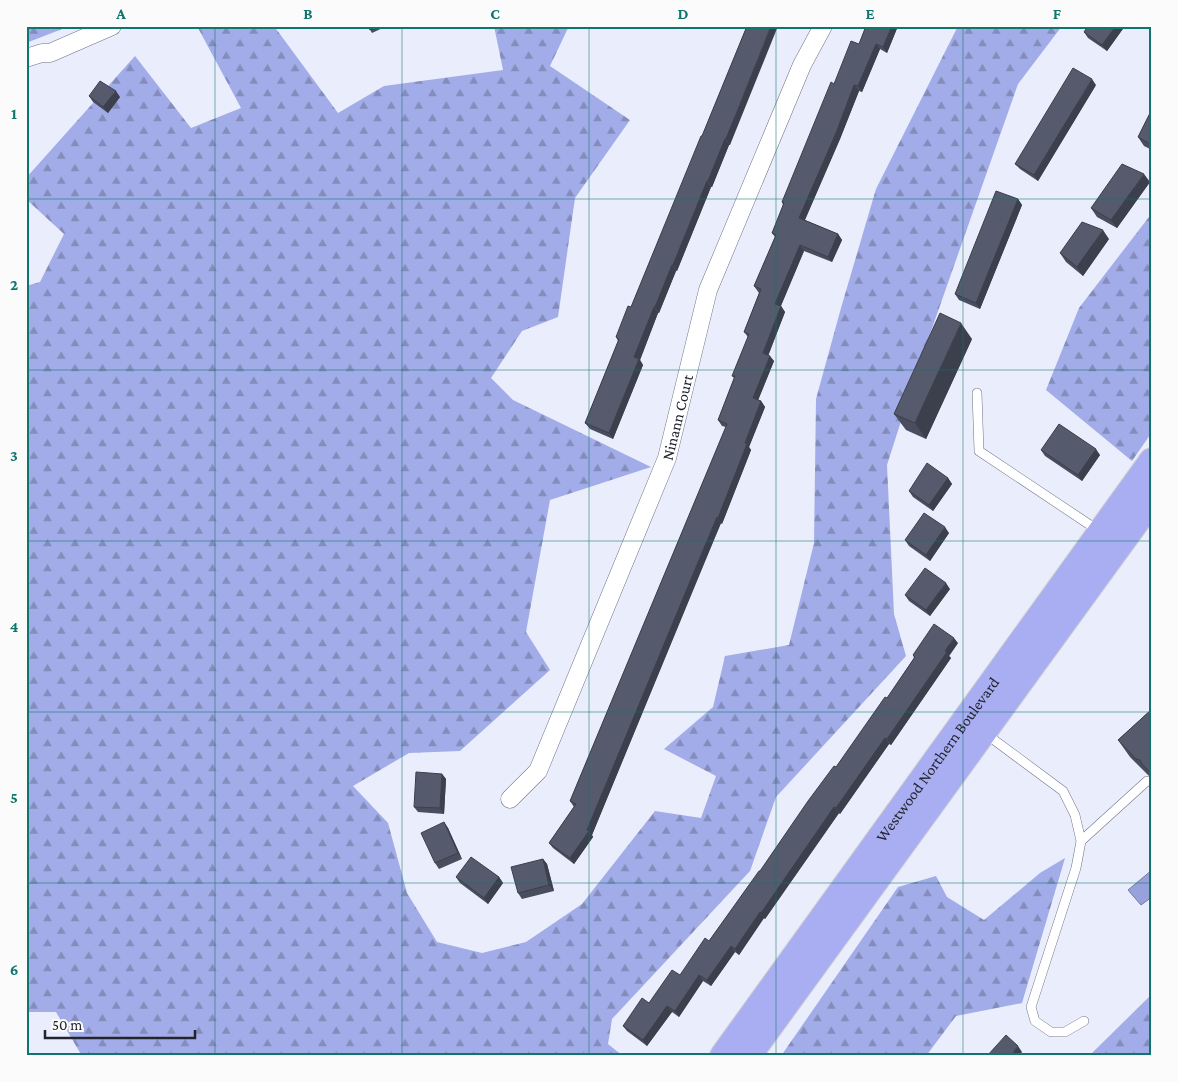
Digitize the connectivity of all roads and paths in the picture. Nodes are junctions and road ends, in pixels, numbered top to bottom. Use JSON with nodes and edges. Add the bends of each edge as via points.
{"nodes":[{"id":1,"x":112,"y":26,"type":"edge"},
{"id":2,"x":824,"y":26,"type":"edge"},
{"id":3,"x":26,"y":58,"type":"edge"},
{"id":4,"x":977,"y":393,"type":"dead end"},
{"id":5,"x":1152,"y":461,"type":"edge"},
{"id":6,"x":1152,"y":500,"type":"edge"},
{"id":7,"x":1110,"y":538,"type":"junction"},
{"id":8,"x":974,"y":727,"type":"junction"},
{"id":9,"x":1147,"y":781,"type":"edge"},
{"id":10,"x":510,"y":799,"type":"dead end"},
{"id":11,"x":1081,"y":841,"type":"junction"},
{"id":12,"x":1084,"y":1021,"type":"dead end"},
{"id":13,"x":723,"y":1056,"type":"edge"},
{"id":14,"x":748,"y":1056,"type":"edge"}],
"edges":[{"from":1,"to":3,"type":"street","via":[[50,53]]},
{"from":2,"to":10,"type":"street","name":"Ninann Court","via":[[802,65],[708,290],[667,458],[538,771]]},
{"from":4,"to":7,"type":"lane","via":[[979,451]]},
{"from":5,"to":7,"type":"main road","name":"Westwood Northern Boulevard"},
{"from":6,"to":7,"type":"main road","name":"Westwood Northern Boulevard"},
{"from":7,"to":8,"type":"main road","name":"Westwood Northern Boulevard"},
{"from":8,"to":11,"type":"lane","via":[[1063,791]]},
{"from":8,"to":13,"type":"main road","name":"Westwood Northern Boulevard"},
{"from":8,"to":14,"type":"main road","name":"Westwood Northern Boulevard"},
{"from":9,"to":11,"type":"lane"},
{"from":11,"to":12,"type":"lane","via":[[1076,868],[1031,1008],[1035,1021],[1051,1032],[1064,1032]]}]}
